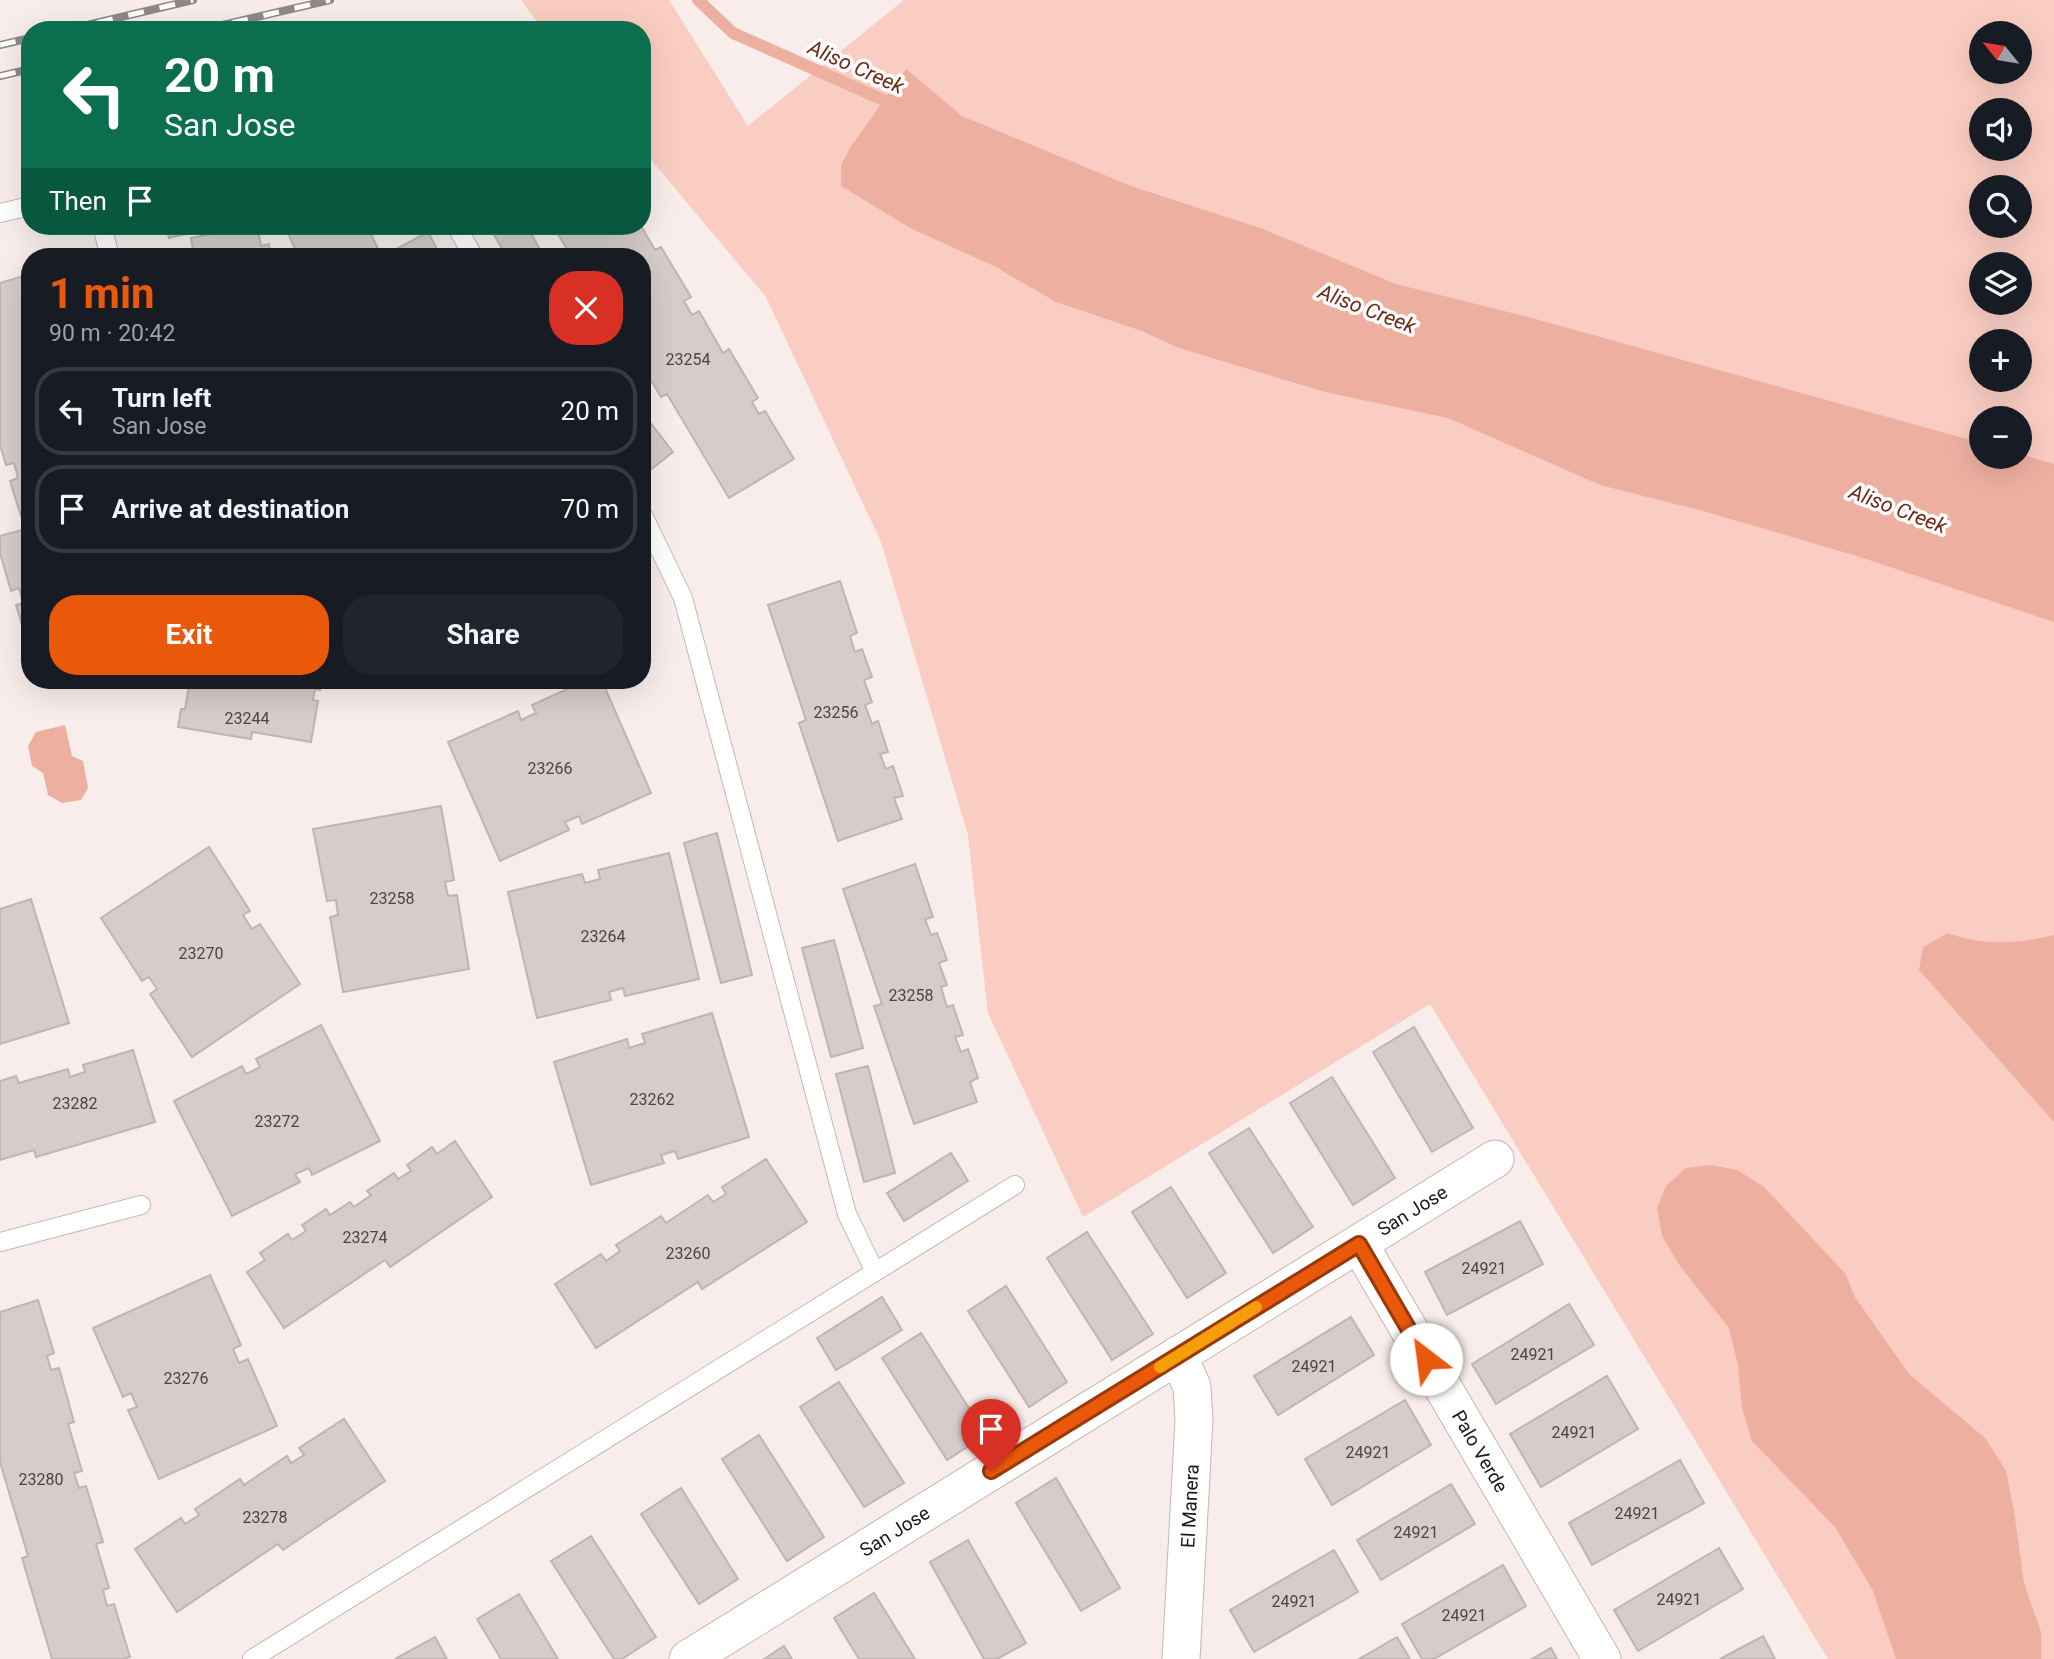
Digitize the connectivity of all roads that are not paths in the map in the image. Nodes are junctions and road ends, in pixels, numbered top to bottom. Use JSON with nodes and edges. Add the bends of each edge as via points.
{"nodes":[{"id":1,"x":21,"y":208,"type":"edge"},
{"id":2,"x":0,"y":213,"type":"edge"},
{"id":3,"x":651,"y":532,"type":"edge"},
{"id":4,"x":1495,"y":1159,"type":"dead end"},
{"id":5,"x":1015,"y":1185,"type":"dead end"},
{"id":6,"x":141,"y":1205,"type":"dead end"},
{"id":7,"x":0,"y":1242,"type":"edge"},
{"id":8,"x":1359,"y":1244,"type":"junction"},
{"id":9,"x":875,"y":1272,"type":"junction"},
{"id":10,"x":1178,"y":1355,"type":"junction"},
{"id":11,"x":252,"y":1659,"type":"edge"},
{"id":12,"x":688,"y":1659,"type":"edge"},
{"id":13,"x":1181,"y":1659,"type":"edge"},
{"id":14,"x":1602,"y":1659,"type":"edge"}],
"edges":[{"from":1,"to":2,"type":"lane"},
{"from":3,"to":9,"type":"lane","via":[[683,598],[847,1214]]},
{"from":4,"to":8,"type":"street","name":"San Jose"},
{"from":5,"to":9,"type":"lane"},
{"from":6,"to":7,"type":"lane"},
{"from":8,"to":10,"type":"street","name":"San Jose"},
{"from":8,"to":14,"type":"street","name":"Palo Verde"},
{"from":9,"to":11,"type":"lane"},
{"from":10,"to":12,"type":"street","name":"San Jose"},
{"from":10,"to":13,"type":"street","name":"El Manera","via":[[1192,1387],[1194,1420]]}]}
